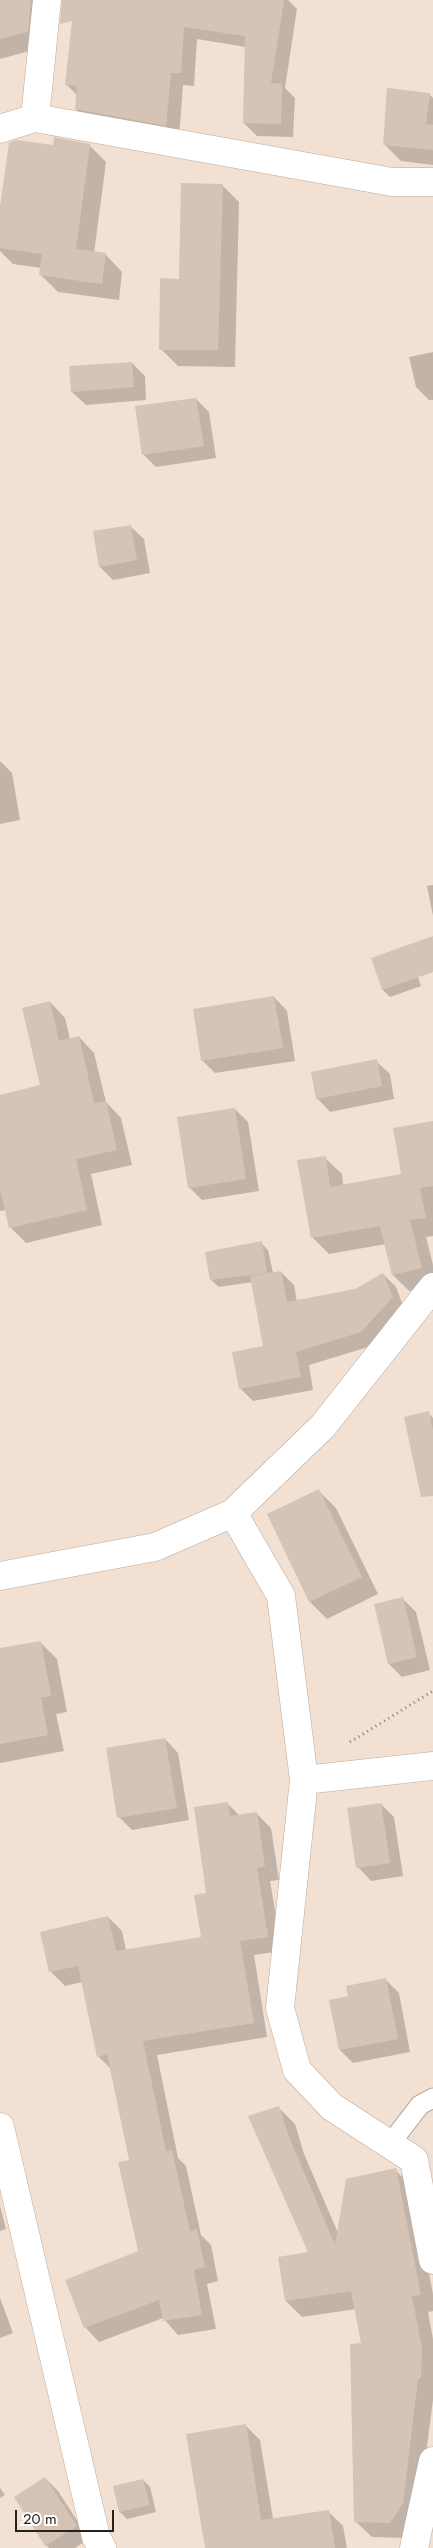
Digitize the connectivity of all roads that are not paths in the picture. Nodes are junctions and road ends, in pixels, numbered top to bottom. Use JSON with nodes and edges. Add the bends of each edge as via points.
{"nodes":[{"id":1,"x":47,"y":0,"type":"edge"},
{"id":2,"x":35,"y":118,"type":"junction"},
{"id":3,"x":0,"y":129,"type":"edge"},
{"id":4,"x":433,"y":182,"type":"edge"},
{"id":5,"x":433,"y":1286,"type":"edge"},
{"id":6,"x":233,"y":1513,"type":"junction"},
{"id":7,"x":0,"y":1576,"type":"edge"},
{"id":8,"x":433,"y":1766,"type":"edge"},
{"id":9,"x":303,"y":1772,"type":"junction"},
{"id":10,"x":433,"y":2098,"type":"edge"},
{"id":11,"x":0,"y":2127,"type":"edge"},
{"id":12,"x":390,"y":2144,"type":"junction"},
{"id":13,"x":433,"y":2260,"type":"edge"},
{"id":14,"x":433,"y":2461,"type":"edge"},
{"id":15,"x":421,"y":2541,"type":"edge"},
{"id":16,"x":102,"y":2548,"type":"edge"}],
"edges":[{"from":1,"to":2,"type":"street"},
{"from":2,"to":3,"type":"street"},
{"from":2,"to":4,"type":"street","via":[[392,182]]},
{"from":5,"to":6,"type":"street","via":[[323,1426]]},
{"from":6,"to":7,"type":"street","via":[[155,1547]]},
{"from":6,"to":9,"type":"street","via":[[281,1596]]},
{"from":8,"to":9,"type":"street"},
{"from":9,"to":12,"type":"street","via":[[280,2008],[298,2070],[332,2107]]},
{"from":10,"to":12,"type":"lane","via":[[420,2105]]},
{"from":11,"to":16,"type":"street","via":[[93,2528]]},
{"from":12,"to":13,"type":"street","via":[[414,2160]]},
{"from":14,"to":15,"type":"street"}]}
